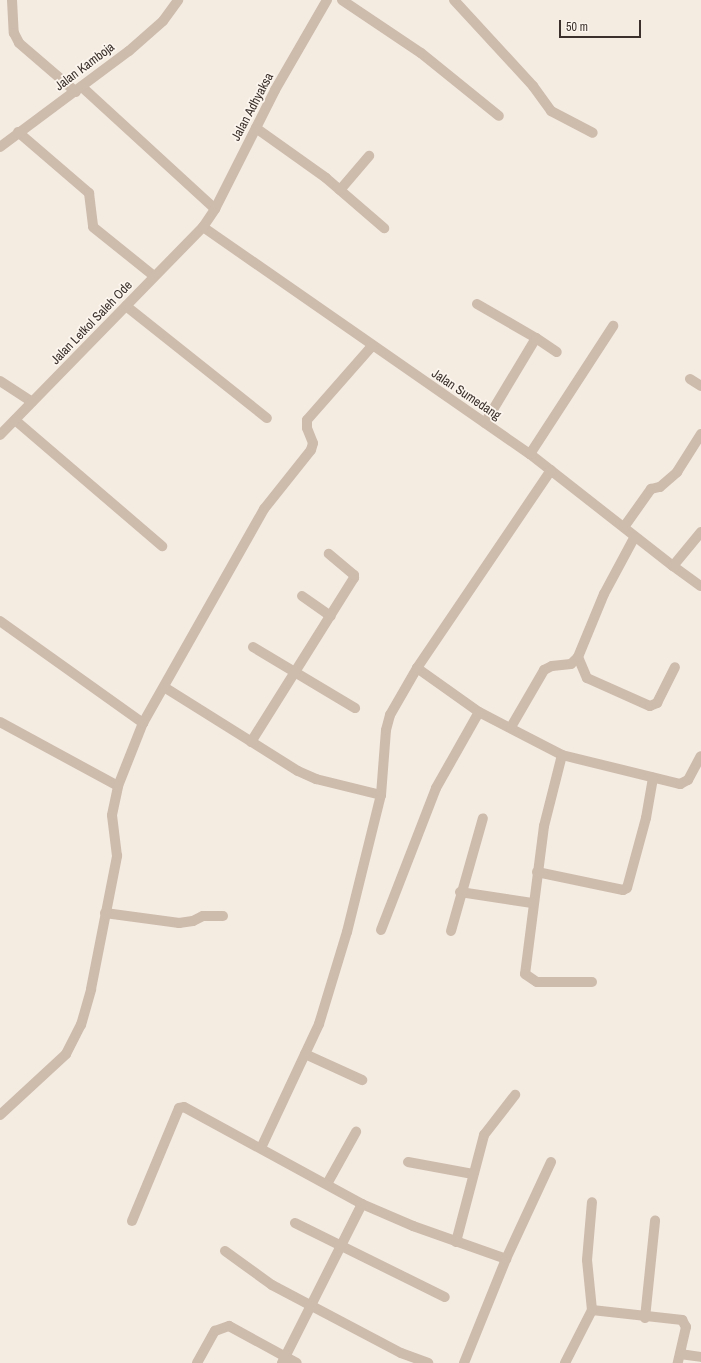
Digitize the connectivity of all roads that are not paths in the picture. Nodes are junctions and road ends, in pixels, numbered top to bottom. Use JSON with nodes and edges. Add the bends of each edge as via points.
{"nodes":[{"id":1,"x":12,"y":0,"type":"edge"},
{"id":2,"x":178,"y":0,"type":"edge"},
{"id":3,"x":327,"y":0,"type":"edge"},
{"id":4,"x":342,"y":0,"type":"edge"},
{"id":5,"x":454,"y":0,"type":"edge"},
{"id":6,"x":79,"y":89,"type":"junction"},
{"id":7,"x":499,"y":116,"type":"dead end"},
{"id":8,"x":256,"y":128,"type":"junction"},
{"id":9,"x":18,"y":132,"type":"junction"},
{"id":10,"x":593,"y":134,"type":"dead end"},
{"id":11,"x":0,"y":147,"type":"edge"},
{"id":12,"x":369,"y":156,"type":"dead end"},
{"id":13,"x":340,"y":190,"type":"junction"},
{"id":14,"x":215,"y":209,"type":"junction"},
{"id":15,"x":203,"y":227,"type":"junction"},
{"id":16,"x":384,"y":228,"type":"dead end"},
{"id":17,"x":154,"y":276,"type":"junction"},
{"id":18,"x":477,"y":304,"type":"dead end"},
{"id":19,"x":126,"y":306,"type":"junction"},
{"id":20,"x":614,"y":326,"type":"dead end"},
{"id":21,"x":536,"y":338,"type":"junction"},
{"id":22,"x":372,"y":346,"type":"junction"},
{"id":23,"x":557,"y":352,"type":"dead end"},
{"id":24,"x":690,"y":380,"type":"dead end"},
{"id":25,"x":0,"y":381,"type":"edge"},
{"id":26,"x":701,"y":386,"type":"edge"},
{"id":27,"x":32,"y":402,"type":"junction"},
{"id":28,"x":267,"y":418,"type":"dead end"},
{"id":29,"x":15,"y":420,"type":"junction"},
{"id":30,"x":485,"y":424,"type":"junction"},
{"id":31,"x":701,"y":434,"type":"edge"},
{"id":32,"x":0,"y":435,"type":"edge"},
{"id":33,"x":530,"y":454,"type":"junction"},
{"id":34,"x":551,"y":470,"type":"junction"},
{"id":35,"x":624,"y":527,"type":"junction"},
{"id":36,"x":701,"y":532,"type":"edge"},
{"id":37,"x":634,"y":538,"type":"junction"},
{"id":38,"x":162,"y":546,"type":"dead end"},
{"id":39,"x":329,"y":554,"type":"dead end"},
{"id":40,"x":673,"y":566,"type":"junction"},
{"id":41,"x":701,"y":586,"type":"edge"},
{"id":42,"x":302,"y":596,"type":"dead end"},
{"id":43,"x":331,"y":616,"type":"junction"},
{"id":44,"x":0,"y":621,"type":"edge"},
{"id":45,"x":253,"y":647,"type":"dead end"},
{"id":46,"x":578,"y":657,"type":"junction"},
{"id":47,"x":675,"y":667,"type":"dead end"},
{"id":48,"x":417,"y":668,"type":"junction"},
{"id":49,"x":295,"y":670,"type":"junction"},
{"id":50,"x":164,"y":687,"type":"junction"},
{"id":51,"x":355,"y":708,"type":"dead end"},
{"id":52,"x":479,"y":712,"type":"junction"},
{"id":53,"x":0,"y":722,"type":"edge"},
{"id":54,"x":143,"y":723,"type":"junction"},
{"id":55,"x":511,"y":727,"type":"junction"},
{"id":56,"x":251,"y":742,"type":"junction"},
{"id":57,"x":562,"y":755,"type":"junction"},
{"id":58,"x":701,"y":756,"type":"edge"},
{"id":59,"x":653,"y":778,"type":"junction"},
{"id":60,"x":118,"y":786,"type":"junction"},
{"id":61,"x":381,"y":795,"type":"junction"},
{"id":62,"x":483,"y":818,"type":"dead end"},
{"id":63,"x":537,"y":872,"type":"junction"},
{"id":64,"x":460,"y":892,"type":"junction"},
{"id":65,"x":532,"y":903,"type":"junction"},
{"id":66,"x":105,"y":913,"type":"junction"},
{"id":67,"x":223,"y":916,"type":"dead end"},
{"id":68,"x":381,"y":930,"type":"dead end"},
{"id":69,"x":450,"y":930,"type":"dead end"},
{"id":70,"x":592,"y":982,"type":"dead end"},
{"id":71,"x":305,"y":1054,"type":"junction"},
{"id":72,"x":362,"y":1080,"type":"dead end"},
{"id":73,"x":515,"y":1095,"type":"dead end"},
{"id":74,"x":0,"y":1116,"type":"edge"},
{"id":75,"x":356,"y":1132,"type":"dead end"},
{"id":76,"x":261,"y":1148,"type":"junction"},
{"id":77,"x":408,"y":1162,"type":"dead end"},
{"id":78,"x":551,"y":1162,"type":"dead end"},
{"id":79,"x":473,"y":1174,"type":"junction"},
{"id":80,"x":328,"y":1184,"type":"junction"},
{"id":81,"x":592,"y":1202,"type":"dead end"},
{"id":82,"x":362,"y":1204,"type":"junction"},
{"id":83,"x":132,"y":1221,"type":"dead end"},
{"id":84,"x":655,"y":1221,"type":"dead end"},
{"id":85,"x":295,"y":1223,"type":"dead end"},
{"id":86,"x":456,"y":1242,"type":"junction"},
{"id":87,"x":341,"y":1246,"type":"junction"},
{"id":88,"x":225,"y":1251,"type":"dead end"},
{"id":89,"x":506,"y":1259,"type":"junction"},
{"id":90,"x":445,"y":1297,"type":"dead end"},
{"id":91,"x":311,"y":1306,"type":"junction"},
{"id":92,"x":592,"y":1310,"type":"junction"},
{"id":93,"x":645,"y":1318,"type":"junction"},
{"id":94,"x":701,"y":1357,"type":"edge"},
{"id":95,"x":679,"y":1359,"type":"edge"},
{"id":96,"x":284,"y":1360,"type":"edge"},
{"id":97,"x":197,"y":1363,"type":"edge"},
{"id":98,"x":297,"y":1363,"type":"edge"},
{"id":99,"x":428,"y":1363,"type":"edge"},
{"id":100,"x":464,"y":1363,"type":"edge"},
{"id":101,"x":565,"y":1363,"type":"edge"}],
"edges":[{"from":1,"to":6,"type":"street","via":[[14,34],[19,43]]},
{"from":2,"to":6,"type":"street","name":"Jalan Kamboja","via":[[163,21]]},
{"from":3,"to":8,"type":"street","name":"Jalan Adhyaksa"},
{"from":4,"to":7,"type":"street","via":[[421,53]]},
{"from":5,"to":10,"type":"street","via":[[533,86],[551,111]]},
{"from":6,"to":9,"type":"street","name":"Jalan Kamboja"},
{"from":6,"to":14,"type":"street"},
{"from":8,"to":13,"type":"street"},
{"from":8,"to":14,"type":"street","name":"Jalan Adhyaksa"},
{"from":9,"to":11,"type":"street","name":"Jalan Kamboja"},
{"from":9,"to":17,"type":"street","via":[[89,193],[93,227]]},
{"from":12,"to":13,"type":"street"},
{"from":13,"to":16,"type":"street"},
{"from":14,"to":15,"type":"street","name":"Jalan Adhyaksa"},
{"from":15,"to":17,"type":"street","name":"Jalan Letkol Saleh Ode"},
{"from":15,"to":22,"type":"street","name":"Jalan Sumedang"},
{"from":17,"to":19,"type":"street","name":"Jalan Letkol Saleh Ode"},
{"from":18,"to":21,"type":"street"},
{"from":19,"to":27,"type":"street","name":"Jalan Letkol Saleh Ode"},
{"from":19,"to":28,"type":"street"},
{"from":20,"to":33,"type":"street"},
{"from":21,"to":23,"type":"street"},
{"from":21,"to":30,"type":"street"},
{"from":22,"to":30,"type":"street","name":"Jalan Sumedang"},
{"from":22,"to":50,"type":"street","via":[[308,420],[307,428],[313,443],[311,450],[264,509]]},
{"from":24,"to":26,"type":"street"},
{"from":25,"to":27,"type":"street"},
{"from":27,"to":29,"type":"street","name":"Jalan Letkol Saleh Ode"},
{"from":29,"to":32,"type":"street","name":"Jalan Letkol Saleh Ode"},
{"from":29,"to":38,"type":"street"},
{"from":30,"to":33,"type":"street","name":"Jalan Sumedang"},
{"from":31,"to":35,"type":"street","via":[[677,472],[660,487],[651,489]]},
{"from":33,"to":34,"type":"street","name":"Jalan Sumedang"},
{"from":34,"to":35,"type":"street","name":"Jalan Sumedang"},
{"from":34,"to":48,"type":"street"},
{"from":35,"to":37,"type":"street","name":"Jalan Sumedang"},
{"from":36,"to":40,"type":"street"},
{"from":37,"to":40,"type":"street","name":"Jalan Sumedang"},
{"from":37,"to":46,"type":"street","via":[[604,594]]},
{"from":39,"to":43,"type":"street","via":[[354,575]]},
{"from":40,"to":41,"type":"street","name":"Jalan Sumedang"},
{"from":42,"to":43,"type":"street"},
{"from":43,"to":49,"type":"street"},
{"from":44,"to":54,"type":"street"},
{"from":45,"to":49,"type":"street"},
{"from":46,"to":47,"type":"street","via":[[587,678],[650,706],[658,703]]},
{"from":46,"to":55,"type":"street","via":[[571,664],[552,666],[544,670]]},
{"from":48,"to":52,"type":"street"},
{"from":48,"to":61,"type":"street","via":[[387,722]]},
{"from":49,"to":51,"type":"street"},
{"from":49,"to":56,"type":"street"},
{"from":50,"to":54,"type":"street"},
{"from":50,"to":56,"type":"street"},
{"from":52,"to":55,"type":"street"},
{"from":52,"to":68,"type":"street","via":[[436,788]]},
{"from":53,"to":60,"type":"street"},
{"from":54,"to":60,"type":"street"},
{"from":55,"to":57,"type":"street"},
{"from":56,"to":61,"type":"street","via":[[316,779]]},
{"from":57,"to":59,"type":"street"},
{"from":57,"to":63,"type":"street","via":[[544,826]]},
{"from":58,"to":59,"type":"street","via":[[685,783],[675,784]]},
{"from":59,"to":63,"type":"street","via":[[646,818],[627,888],[623,890]]},
{"from":60,"to":66,"type":"street","via":[[111,823],[117,844],[117,856]]},
{"from":61,"to":71,"type":"street","via":[[344,939],[319,1024]]},
{"from":62,"to":64,"type":"street"},
{"from":63,"to":65,"type":"street"},
{"from":64,"to":65,"type":"street"},
{"from":64,"to":69,"type":"street"},
{"from":65,"to":70,"type":"street","via":[[525,974],[537,982]]},
{"from":66,"to":67,"type":"street","via":[[179,922],[193,921],[203,916]]},
{"from":66,"to":74,"type":"street","via":[[91,989],[76,1037],[66,1054]]},
{"from":71,"to":72,"type":"street"},
{"from":71,"to":76,"type":"street"},
{"from":73,"to":79,"type":"street","via":[[484,1135]]},
{"from":75,"to":80,"type":"street"},
{"from":76,"to":80,"type":"street"},
{"from":76,"to":83,"type":"street","via":[[190,1108],[178,1108]]},
{"from":77,"to":79,"type":"street"},
{"from":78,"to":89,"type":"street"},
{"from":79,"to":86,"type":"street"},
{"from":80,"to":82,"type":"street"},
{"from":81,"to":92,"type":"street","via":[[587,1260]]},
{"from":82,"to":86,"type":"street"},
{"from":82,"to":87,"type":"street"},
{"from":84,"to":93,"type":"street"},
{"from":85,"to":87,"type":"street"},
{"from":86,"to":89,"type":"street"},
{"from":87,"to":90,"type":"street"},
{"from":87,"to":91,"type":"street"},
{"from":88,"to":91,"type":"street","via":[[272,1285]]},
{"from":89,"to":100,"type":"street"},
{"from":91,"to":96,"type":"street"},
{"from":91,"to":99,"type":"street","via":[[401,1353]]},
{"from":92,"to":93,"type":"street"},
{"from":92,"to":101,"type":"street"},
{"from":93,"to":95,"type":"street","via":[[684,1322],[686,1327]]},
{"from":94,"to":95,"type":"street"},
{"from":96,"to":97,"type":"street","via":[[241,1332],[223,1327],[215,1331]]},
{"from":96,"to":98,"type":"street"}]}
